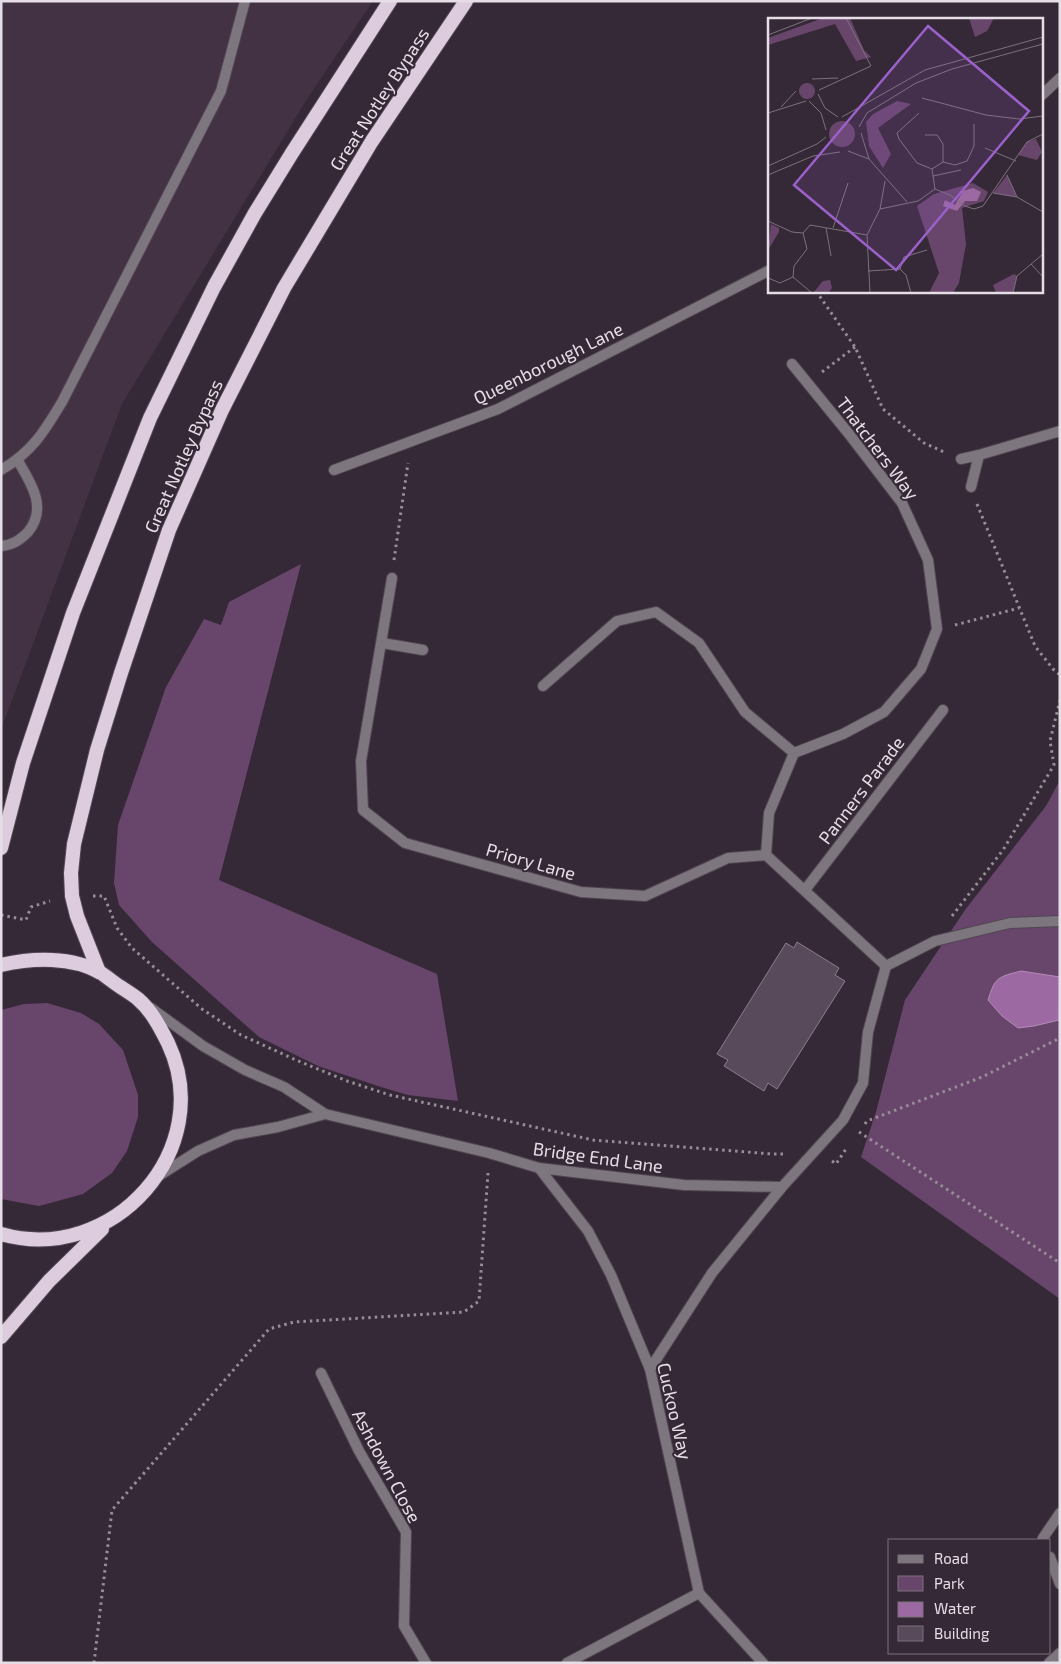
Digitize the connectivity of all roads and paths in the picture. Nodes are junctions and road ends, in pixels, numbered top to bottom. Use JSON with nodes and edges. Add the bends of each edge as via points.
{"nodes":[{"id":1,"x":245,"y":1,"type":"edge"},
{"id":2,"x":390,"y":1,"type":"edge"},
{"id":3,"x":466,"y":1,"type":"edge"},
{"id":4,"x":1060,"y":78,"type":"edge"},
{"id":5,"x":1044,"y":93,"type":"edge"},
{"id":6,"x":768,"y":271,"type":"edge"},
{"id":7,"x":817,"y":292,"type":"edge"},
{"id":8,"x":855,"y":347,"type":"junction"},
{"id":9,"x":792,"y":364,"type":"dead end"},
{"id":10,"x":808,"y":383,"type":"junction"},
{"id":11,"x":1060,"y":431,"type":"edge"},
{"id":12,"x":411,"y":441,"type":"junction"},
{"id":13,"x":979,"y":455,"type":"junction"},
{"id":14,"x":961,"y":459,"type":"joint"},
{"id":15,"x":18,"y":460,"type":"junction"},
{"id":16,"x":1,"y":470,"type":"edge"},
{"id":17,"x":334,"y":470,"type":"dead end"},
{"id":18,"x":971,"y":487,"type":"joint"},
{"id":19,"x":1,"y":546,"type":"edge"},
{"id":20,"x":392,"y":578,"type":"joint"},
{"id":21,"x":1020,"y":608,"type":"junction"},
{"id":22,"x":937,"y":629,"type":"junction"},
{"id":23,"x":382,"y":642,"type":"junction"},
{"id":24,"x":423,"y":650,"type":"dead end"},
{"id":25,"x":1060,"y":675,"type":"edge"},
{"id":26,"x":542,"y":686,"type":"dead end"},
{"id":27,"x":1060,"y":700,"type":"edge"},
{"id":28,"x":943,"y":710,"type":"dead end"},
{"id":29,"x":794,"y":753,"type":"junction"},
{"id":30,"x":1,"y":848,"type":"edge"},
{"id":31,"x":766,"y":855,"type":"junction"},
{"id":32,"x":805,"y":890,"type":"junction"},
{"id":33,"x":72,"y":896,"type":"junction"},
{"id":34,"x":1,"y":915,"type":"edge"},
{"id":35,"x":1060,"y":921,"type":"edge"},
{"id":36,"x":931,"y":943,"type":"junction"},
{"id":37,"x":1,"y":965,"type":"edge"},
{"id":38,"x":886,"y":966,"type":"junction"},
{"id":39,"x":99,"y":972,"type":"junction"},
{"id":40,"x":139,"y":1000,"type":"junction"},
{"id":41,"x":1060,"y":1038,"type":"edge"},
{"id":42,"x":325,"y":1114,"type":"junction"},
{"id":43,"x":489,"y":1153,"type":"junction"},
{"id":44,"x":788,"y":1154,"type":"dead end"},
{"id":45,"x":539,"y":1168,"type":"junction"},
{"id":46,"x":156,"y":1177,"type":"junction"},
{"id":47,"x":782,"y":1187,"type":"junction"},
{"id":48,"x":110,"y":1221,"type":"junction"},
{"id":49,"x":1,"y":1234,"type":"edge"},
{"id":50,"x":1060,"y":1262,"type":"edge"},
{"id":51,"x":1,"y":1337,"type":"edge"},
{"id":52,"x":650,"y":1369,"type":"junction"},
{"id":53,"x":321,"y":1372,"type":"dead end"},
{"id":54,"x":1060,"y":1512,"type":"edge"},
{"id":55,"x":1044,"y":1539,"type":"edge"},
{"id":56,"x":1051,"y":1559,"type":"edge"},
{"id":57,"x":1060,"y":1584,"type":"edge"},
{"id":58,"x":699,"y":1593,"type":"junction"},
{"id":59,"x":1060,"y":1653,"type":"edge"},
{"id":60,"x":94,"y":1663,"type":"edge"},
{"id":61,"x":426,"y":1663,"type":"edge"},
{"id":62,"x":567,"y":1663,"type":"edge"},
{"id":63,"x":763,"y":1663,"type":"edge"},
{"id":64,"x":1049,"y":1663,"type":"edge"}],
"edges":[{"from":1,"to":15,"type":"street","via":[[221,91],[62,402],[42,436]]},
{"from":2,"to":30,"type":"highway","via":[[255,213],[150,418],[64,639],[23,763]]},
{"from":3,"to":33,"type":"highway","name":"Great Notley Bypass","via":[[372,141],[284,288],[197,465],[169,530],[97,750],[74,844]]},
{"from":4,"to":5,"type":"street"},
{"from":6,"to":12,"type":"street","name":"Queenborough Lane","via":[[498,409]]},
{"from":7,"to":8,"type":"path"},
{"from":8,"to":10,"type":"path"},
{"from":8,"to":14,"type":"path","via":[[883,409],[924,443]]},
{"from":9,"to":10,"type":"street","name":"Thatchers Way"},
{"from":10,"to":22,"type":"street","name":"Thatchers Way","via":[[902,503],[928,560]]},
{"from":11,"to":13,"type":"street"},
{"from":12,"to":17,"type":"street","name":"Queenborough Lane"},
{"from":12,"to":20,"type":"path"},
{"from":13,"to":14,"type":"street"},
{"from":13,"to":18,"type":"street"},
{"from":15,"to":16,"type":"street"},
{"from":15,"to":19,"type":"street","via":[[38,506],[32,526],[19,541]]},
{"from":18,"to":21,"type":"path"},
{"from":20,"to":23,"type":"street","name":"Priory Lane"},
{"from":21,"to":22,"type":"path"},
{"from":21,"to":25,"type":"path","via":[[1034,646]]},
{"from":22,"to":29,"type":"street","name":"Thatchers Way","via":[[921,669],[884,712],[842,734]]},
{"from":23,"to":24,"type":"street"},
{"from":23,"to":31,"type":"street","name":"Priory Lane","via":[[361,761],[364,810],[405,843],[581,892],[645,896],[728,858]]},
{"from":26,"to":29,"type":"street","via":[[618,621],[656,612],[700,643],[745,712]]},
{"from":27,"to":36,"type":"path","via":[[1050,741],[1054,766],[1003,850]]},
{"from":28,"to":32,"type":"street","name":"Panners Parade"},
{"from":29,"to":31,"type":"street","via":[[769,814]]},
{"from":31,"to":32,"type":"street"},
{"from":32,"to":38,"type":"street"},
{"from":33,"to":34,"type":"path","via":[[31,907],[26,920]]},
{"from":33,"to":39,"type":"highway","name":"Great Notley Bypass"},
{"from":33,"to":44,"type":"path","via":[[104,896],[117,928],[132,948],[202,1010],[241,1035],[347,1081],[400,1098],[593,1140]]},
{"from":35,"to":36,"type":"street","via":[[1010,923]]},
{"from":36,"to":38,"type":"street"},
{"from":37,"to":39,"type":"highway","via":[[35,959],[68,962]]},
{"from":38,"to":47,"type":"street","via":[[868,1032],[863,1083],[843,1120]]},
{"from":39,"to":40,"type":"highway"},
{"from":40,"to":42,"type":"street","name":"Bridge End Lane","via":[[204,1046],[245,1070],[284,1087]]},
{"from":40,"to":46,"type":"highway","via":[[163,1032],[173,1054],[180,1086],[179,1118],[171,1149]]},
{"from":41,"to":50,"type":"path","via":[[982,1077],[867,1122],[859,1131]]},
{"from":42,"to":43,"type":"street","name":"Bridge End Lane"},
{"from":42,"to":46,"type":"street","name":"Bridge End Lane","via":[[234,1135],[198,1151]]},
{"from":43,"to":45,"type":"street","name":"Bridge End Lane"},
{"from":43,"to":60,"type":"path","via":[[479,1301],[464,1312],[294,1322],[269,1329],[112,1510]]},
{"from":45,"to":47,"type":"street","name":"Bridge End Lane","via":[[684,1184]]},
{"from":45,"to":52,"type":"street","name":"Cuckoo Way","via":[[588,1231],[611,1275]]},
{"from":46,"to":48,"type":"highway","via":[[135,1202]]},
{"from":47,"to":52,"type":"street","via":[[712,1273]]},
{"from":48,"to":49,"type":"highway","via":[[87,1232],[62,1238],[37,1240]]},
{"from":48,"to":51,"type":"highway","via":[[49,1281]]},
{"from":52,"to":58,"type":"street","name":"Cuckoo Way"},
{"from":53,"to":61,"type":"street","name":"Ashdown Close","via":[[359,1451],[406,1532],[404,1626]]},
{"from":54,"to":55,"type":"street"},
{"from":56,"to":57,"type":"street"},
{"from":58,"to":62,"type":"street"},
{"from":58,"to":63,"type":"street"},
{"from":59,"to":64,"type":"street"}]}
